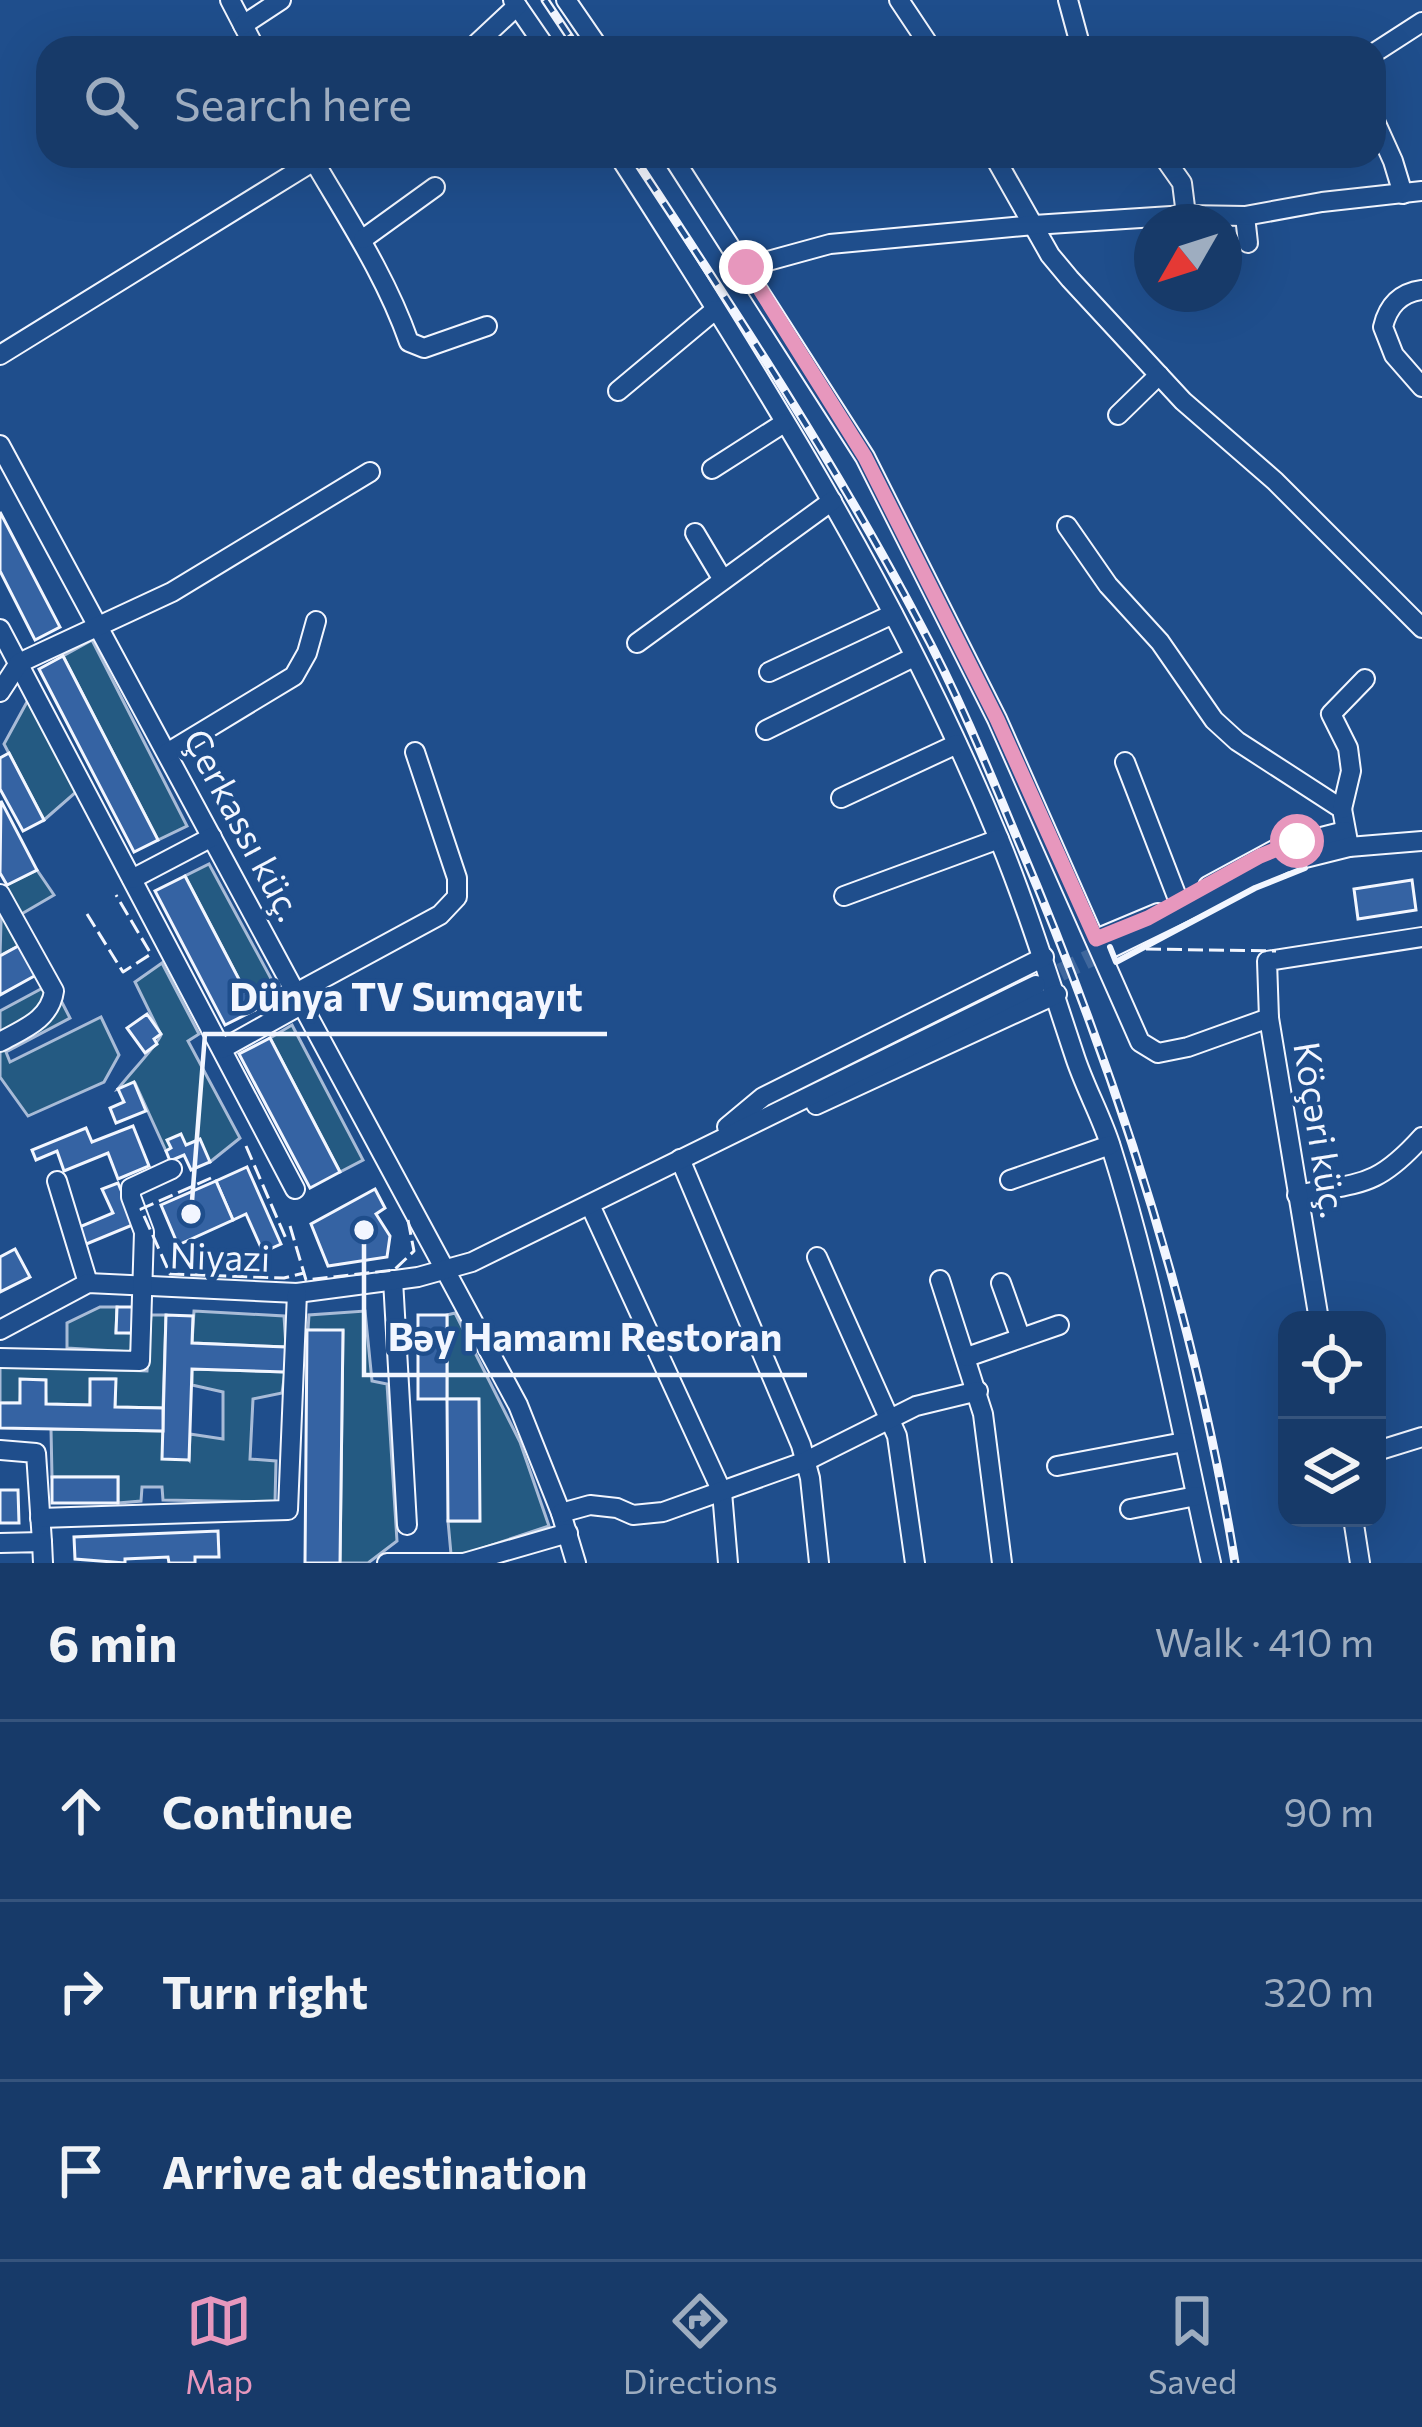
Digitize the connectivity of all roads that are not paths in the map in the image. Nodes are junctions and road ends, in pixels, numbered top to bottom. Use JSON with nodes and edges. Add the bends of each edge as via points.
{"nodes":[{"id":1,"x":230,"y":0,"type":"edge"},
{"id":2,"x":280,"y":0,"type":"edge"},
{"id":3,"x":566,"y":0,"type":"edge"},
{"id":4,"x":899,"y":0,"type":"edge"},
{"id":5,"x":1068,"y":0,"type":"edge"},
{"id":6,"x":515,"y":3,"type":"edge"},
{"id":7,"x":1422,"y":22,"type":"edge"},
{"id":8,"x":243,"y":25,"type":"junction"},
{"id":9,"x":249,"y":36,"type":"edge"},
{"id":10,"x":483,"y":36,"type":"edge"},
{"id":11,"x":538,"y":36,"type":"edge"},
{"id":12,"x":591,"y":36,"type":"edge"},
{"id":13,"x":924,"y":36,"type":"edge"},
{"id":14,"x":1077,"y":36,"type":"edge"},
{"id":15,"x":1386,"y":44,"type":"edge"},
{"id":16,"x":1386,"y":144,"type":"edge"},
{"id":17,"x":299,"y":168,"type":"edge"},
{"id":18,"x":322,"y":168,"type":"edge"},
{"id":19,"x":626,"y":168,"type":"edge"},
{"id":20,"x":680,"y":168,"type":"edge"},
{"id":21,"x":1001,"y":168,"type":"edge"},
{"id":22,"x":1171,"y":168,"type":"edge"},
{"id":23,"x":435,"y":187,"type":"dead end"},
{"id":24,"x":1413,"y":192,"type":"edge"},
{"id":25,"x":1185,"y":204,"type":"edge"},
{"id":26,"x":1242,"y":216,"type":"edge"},
{"id":27,"x":1245,"y":216,"type":"junction"},
{"id":28,"x":1134,"y":218,"type":"edge"},
{"id":29,"x":1034,"y":225,"type":"junction"},
{"id":30,"x":363,"y":239,"type":"junction"},
{"id":31,"x":1248,"y":244,"type":"dead end"},
{"id":32,"x":746,"y":267,"type":"junction"},
{"id":33,"x":1422,"y":290,"type":"edge"},
{"id":34,"x":715,"y":310,"type":"junction"},
{"id":35,"x":487,"y":326,"type":"dead end"},
{"id":36,"x":2,"y":348,"type":"edge"},
{"id":37,"x":1159,"y":375,"type":"junction"},
{"id":38,"x":1422,"y":387,"type":"edge"},
{"id":39,"x":618,"y":391,"type":"dead end"},
{"id":40,"x":1118,"y":415,"type":"dead end"},
{"id":41,"x":784,"y":423,"type":"junction"},
{"id":42,"x":0,"y":445,"type":"edge"},
{"id":43,"x":712,"y":469,"type":"dead end"},
{"id":44,"x":370,"y":472,"type":"dead end"},
{"id":45,"x":832,"y":501,"type":"junction"},
{"id":46,"x":1067,"y":526,"type":"dead end"},
{"id":47,"x":695,"y":533,"type":"dead end"},
{"id":48,"x":723,"y":580,"type":"junction"},
{"id":49,"x":893,"y":614,"type":"junction"},
{"id":50,"x":316,"y":621,"type":"dead end"},
{"id":51,"x":99,"y":625,"type":"junction"},
{"id":52,"x":1422,"y":628,"type":"edge"},
{"id":53,"x":0,"y":629,"type":"edge"},
{"id":54,"x":637,"y":643,"type":"dead end"},
{"id":55,"x":914,"y":656,"type":"junction"},
{"id":56,"x":19,"y":663,"type":"junction"},
{"id":57,"x":770,"y":672,"type":"dead end"},
{"id":58,"x":1365,"y":679,"type":"dead end"},
{"id":59,"x":0,"y":692,"type":"edge"},
{"id":60,"x":766,"y":730,"type":"dead end"},
{"id":61,"x":957,"y":743,"type":"junction"},
{"id":62,"x":415,"y":752,"type":"dead end"},
{"id":63,"x":167,"y":754,"type":"junction"},
{"id":64,"x":1125,"y":762,"type":"dead end"},
{"id":65,"x":841,"y":798,"type":"dead end"},
{"id":66,"x":1342,"y":809,"type":"junction"},
{"id":67,"x":212,"y":837,"type":"junction"},
{"id":68,"x":999,"y":839,"type":"junction"},
{"id":69,"x":1347,"y":839,"type":"junction"},
{"id":70,"x":1422,"y":841,"type":"edge"},
{"id":71,"x":132,"y":879,"type":"junction"},
{"id":72,"x":844,"y":896,"type":"dead end"},
{"id":73,"x":1,"y":898,"type":"edge"},
{"id":74,"x":1179,"y":902,"type":"junction"},
{"id":75,"x":1422,"y":938,"type":"edge"},
{"id":76,"x":1104,"y":943,"type":"junction"},
{"id":77,"x":1044,"y":957,"type":"junction"},
{"id":78,"x":1036,"y":985,"type":"tunnel mouth"},
{"id":79,"x":1057,"y":994,"type":"junction"},
{"id":80,"x":298,"y":999,"type":"junction"},
{"id":81,"x":1269,"y":1018,"type":"junction"},
{"id":82,"x":0,"y":1042,"type":"edge"},
{"id":83,"x":222,"y":1049,"type":"junction"},
{"id":84,"x":1422,"y":1137,"type":"edge"},
{"id":85,"x":1110,"y":1145,"type":"junction"},
{"id":86,"x":705,"y":1146,"type":"junction"},
{"id":87,"x":680,"y":1160,"type":"junction"},
{"id":88,"x":172,"y":1169,"type":"dead end"},
{"id":89,"x":1010,"y":1180,"type":"dead end"},
{"id":90,"x":57,"y":1181,"type":"dead end"},
{"id":91,"x":295,"y":1189,"type":"dead end"},
{"id":92,"x":1297,"y":1196,"type":"junction"},
{"id":93,"x":590,"y":1205,"type":"junction"},
{"id":94,"x":817,"y":1257,"type":"dead end"},
{"id":95,"x":447,"y":1270,"type":"junction"},
{"id":96,"x":393,"y":1280,"type":"junction"},
{"id":97,"x":940,"y":1280,"type":"dead end"},
{"id":98,"x":88,"y":1283,"type":"junction"},
{"id":99,"x":1001,"y":1283,"type":"dead end"},
{"id":100,"x":142,"y":1287,"type":"junction"},
{"id":101,"x":297,"y":1293,"type":"junction"},
{"id":102,"x":1317,"y":1311,"type":"edge"},
{"id":103,"x":1059,"y":1325,"type":"dead end"},
{"id":104,"x":0,"y":1330,"type":"edge"},
{"id":105,"x":1020,"y":1336,"type":"junction"},
{"id":106,"x":968,"y":1357,"type":"junction"},
{"id":107,"x":0,"y":1358,"type":"edge"},
{"id":108,"x":978,"y":1391,"type":"junction"},
{"id":109,"x":890,"y":1418,"type":"junction"},
{"id":110,"x":1422,"y":1437,"type":"edge"},
{"id":111,"x":1184,"y":1442,"type":"junction"},
{"id":112,"x":1386,"y":1448,"type":"edge"},
{"id":113,"x":0,"y":1450,"type":"edge"},
{"id":114,"x":806,"y":1461,"type":"junction"},
{"id":115,"x":1057,"y":1466,"type":"dead end"},
{"id":116,"x":722,"y":1492,"type":"junction"},
{"id":117,"x":1196,"y":1496,"type":"junction"},
{"id":118,"x":1130,"y":1509,"type":"dead end"},
{"id":119,"x":561,"y":1513,"type":"junction"},
{"id":120,"x":40,"y":1518,"type":"junction"},
{"id":121,"x":407,"y":1525,"type":"dead end"},
{"id":122,"x":1354,"y":1527,"type":"edge"},
{"id":123,"x":568,"y":1533,"type":"junction"},
{"id":124,"x":42,"y":1542,"type":"junction"},
{"id":125,"x":0,"y":1543,"type":"edge"},
{"id":126,"x":43,"y":1563,"type":"edge"},
{"id":127,"x":387,"y":1563,"type":"edge"},
{"id":128,"x":464,"y":1563,"type":"edge"},
{"id":129,"x":576,"y":1563,"type":"edge"},
{"id":130,"x":728,"y":1563,"type":"edge"},
{"id":131,"x":819,"y":1563,"type":"edge"},
{"id":132,"x":915,"y":1563,"type":"edge"},
{"id":133,"x":1002,"y":1563,"type":"edge"},
{"id":134,"x":1210,"y":1563,"type":"edge"},
{"id":135,"x":1360,"y":1563,"type":"edge"}],
"edges":[{"from":1,"to":8,"type":"street"},
{"from":2,"to":8,"type":"street"},
{"from":3,"to":12,"type":"street"},
{"from":4,"to":13,"type":"street"},
{"from":5,"to":14,"type":"street"},
{"from":6,"to":10,"type":"street"},
{"from":6,"to":11,"type":"street"},
{"from":7,"to":15,"type":"street"},
{"from":8,"to":9,"type":"street"},
{"from":16,"to":24,"type":"street"},
{"from":17,"to":36,"type":"street"},
{"from":18,"to":30,"type":"street"},
{"from":19,"to":34,"type":"street"},
{"from":20,"to":32,"type":"street"},
{"from":21,"to":29,"type":"street"},
{"from":22,"to":25,"type":"street"},
{"from":23,"to":30,"type":"street"},
{"from":24,"to":27,"type":"street"},
{"from":26,"to":27,"type":"street"},
{"from":27,"to":31,"type":"street"},
{"from":28,"to":29,"type":"street"},
{"from":29,"to":32,"type":"street","via":[[830,244]]},
{"from":29,"to":37,"type":"street","via":[[1050,256]]},
{"from":30,"to":35,"type":"street","via":[[416,347]]},
{"from":32,"to":76,"type":"street","via":[[875,476]]},
{"from":33,"to":38,"type":"street","via":[[1394,303],[1384,337]]},
{"from":34,"to":39,"type":"street"},
{"from":34,"to":41,"type":"street"},
{"from":37,"to":40,"type":"street"},
{"from":37,"to":52,"type":"street"},
{"from":41,"to":43,"type":"street"},
{"from":41,"to":45,"type":"street"},
{"from":42,"to":51,"type":"street","name":"Çerkassı küç."},
{"from":44,"to":51,"type":"street","via":[[172,592]]},
{"from":45,"to":48,"type":"street"},
{"from":45,"to":49,"type":"street"},
{"from":46,"to":66,"type":"street","via":[[1214,720]]},
{"from":47,"to":48,"type":"street"},
{"from":48,"to":54,"type":"street"},
{"from":49,"to":55,"type":"street"},
{"from":49,"to":57,"type":"street"},
{"from":50,"to":63,"type":"street","via":[[294,676]]},
{"from":51,"to":56,"type":"street"},
{"from":51,"to":63,"type":"street","name":"Çerkassı küç."},
{"from":53,"to":56,"type":"street"},
{"from":55,"to":60,"type":"street"},
{"from":55,"to":61,"type":"street"},
{"from":56,"to":59,"type":"street"},
{"from":56,"to":71,"type":"street"},
{"from":58,"to":66,"type":"street","via":[[1331,714],[1351,771]]},
{"from":61,"to":65,"type":"street"},
{"from":61,"to":68,"type":"street"},
{"from":62,"to":80,"type":"street","via":[[457,897]]},
{"from":63,"to":67,"type":"street","name":"Çerkassı küç."},
{"from":64,"to":74,"type":"street"},
{"from":66,"to":69,"type":"street"},
{"from":67,"to":71,"type":"street"},
{"from":67,"to":80,"type":"street","name":"Çerkassı küç."},
{"from":68,"to":72,"type":"street"},
{"from":68,"to":77,"type":"street"},
{"from":69,"to":70,"type":"street"},
{"from":69,"to":74,"type":"street","via":[[1278,848]]},
{"from":69,"to":76,"type":"street"},
{"from":71,"to":83,"type":"street"},
{"from":73,"to":82,"type":"street","via":[[53,991],[44,1016]]},
{"from":74,"to":76,"type":"street"},
{"from":75,"to":81,"type":"street","name":"Köçəri küç.","via":[[1267,962]]},
{"from":76,"to":81,"type":"street","via":[[1134,1033],[1149,1050],[1187,1047]]},
{"from":77,"to":79,"type":"street"},
{"from":77,"to":86,"type":"street","via":[[763,1097]]},
{"from":78,"to":86,"type":"street"},
{"from":79,"to":85,"type":"street"},
{"from":79,"to":86,"type":"street","via":[[776,1124]]},
{"from":80,"to":83,"type":"street"},
{"from":80,"to":95,"type":"street","name":"Çerkassı küç."},
{"from":81,"to":92,"type":"street","name":"Köçəri küç."},
{"from":83,"to":91,"type":"street"},
{"from":84,"to":92,"type":"street","via":[[1378,1178]]},
{"from":85,"to":89,"type":"street"},
{"from":85,"to":111,"type":"street"},
{"from":86,"to":87,"type":"street","name":"Niyazi"},
{"from":87,"to":93,"type":"street","name":"Niyazi"},
{"from":87,"to":114,"type":"street"},
{"from":88,"to":100,"type":"street","via":[[131,1188],[144,1232]]},
{"from":90,"to":98,"type":"street"},
{"from":92,"to":102,"type":"street","name":"Köçəri küç."},
{"from":93,"to":95,"type":"street","name":"Niyazi"},
{"from":93,"to":116,"type":"street"},
{"from":94,"to":109,"type":"street"},
{"from":95,"to":96,"type":"street","name":"Niyazi"},
{"from":95,"to":119,"type":"street","name":"Çerkassı küç.","via":[[518,1405]]},
{"from":96,"to":101,"type":"street","name":"Niyazi"},
{"from":96,"to":121,"type":"street"},
{"from":97,"to":106,"type":"street"},
{"from":98,"to":100,"type":"street","name":"Niyazi"},
{"from":98,"to":104,"type":"street"},
{"from":99,"to":105,"type":"street"},
{"from":100,"to":101,"type":"street","name":"Niyazi"},
{"from":100,"to":107,"type":"street","via":[[140,1361]]},
{"from":101,"to":120,"type":"street","via":[[288,1510]]},
{"from":103,"to":105,"type":"street"},
{"from":105,"to":106,"type":"street"},
{"from":106,"to":108,"type":"street"},
{"from":108,"to":109,"type":"street"},
{"from":108,"to":133,"type":"street"},
{"from":109,"to":114,"type":"street"},
{"from":109,"to":132,"type":"street"},
{"from":110,"to":112,"type":"street"},
{"from":111,"to":115,"type":"street"},
{"from":111,"to":117,"type":"street"},
{"from":113,"to":120,"type":"street","via":[[36,1453]]},
{"from":114,"to":116,"type":"street"},
{"from":114,"to":131,"type":"street"},
{"from":116,"to":119,"type":"street","via":[[643,1516],[606,1505]]},
{"from":116,"to":130,"type":"street"},
{"from":117,"to":118,"type":"street"},
{"from":117,"to":134,"type":"street"},
{"from":119,"to":123,"type":"street","name":"Çerkassı küç."},
{"from":120,"to":124,"type":"street"},
{"from":122,"to":135,"type":"street"},
{"from":123,"to":128,"type":"street"},
{"from":123,"to":129,"type":"street","name":"Çerkassı küç."},
{"from":124,"to":125,"type":"street"},
{"from":124,"to":126,"type":"street"},
{"from":127,"to":128,"type":"street"}]}
